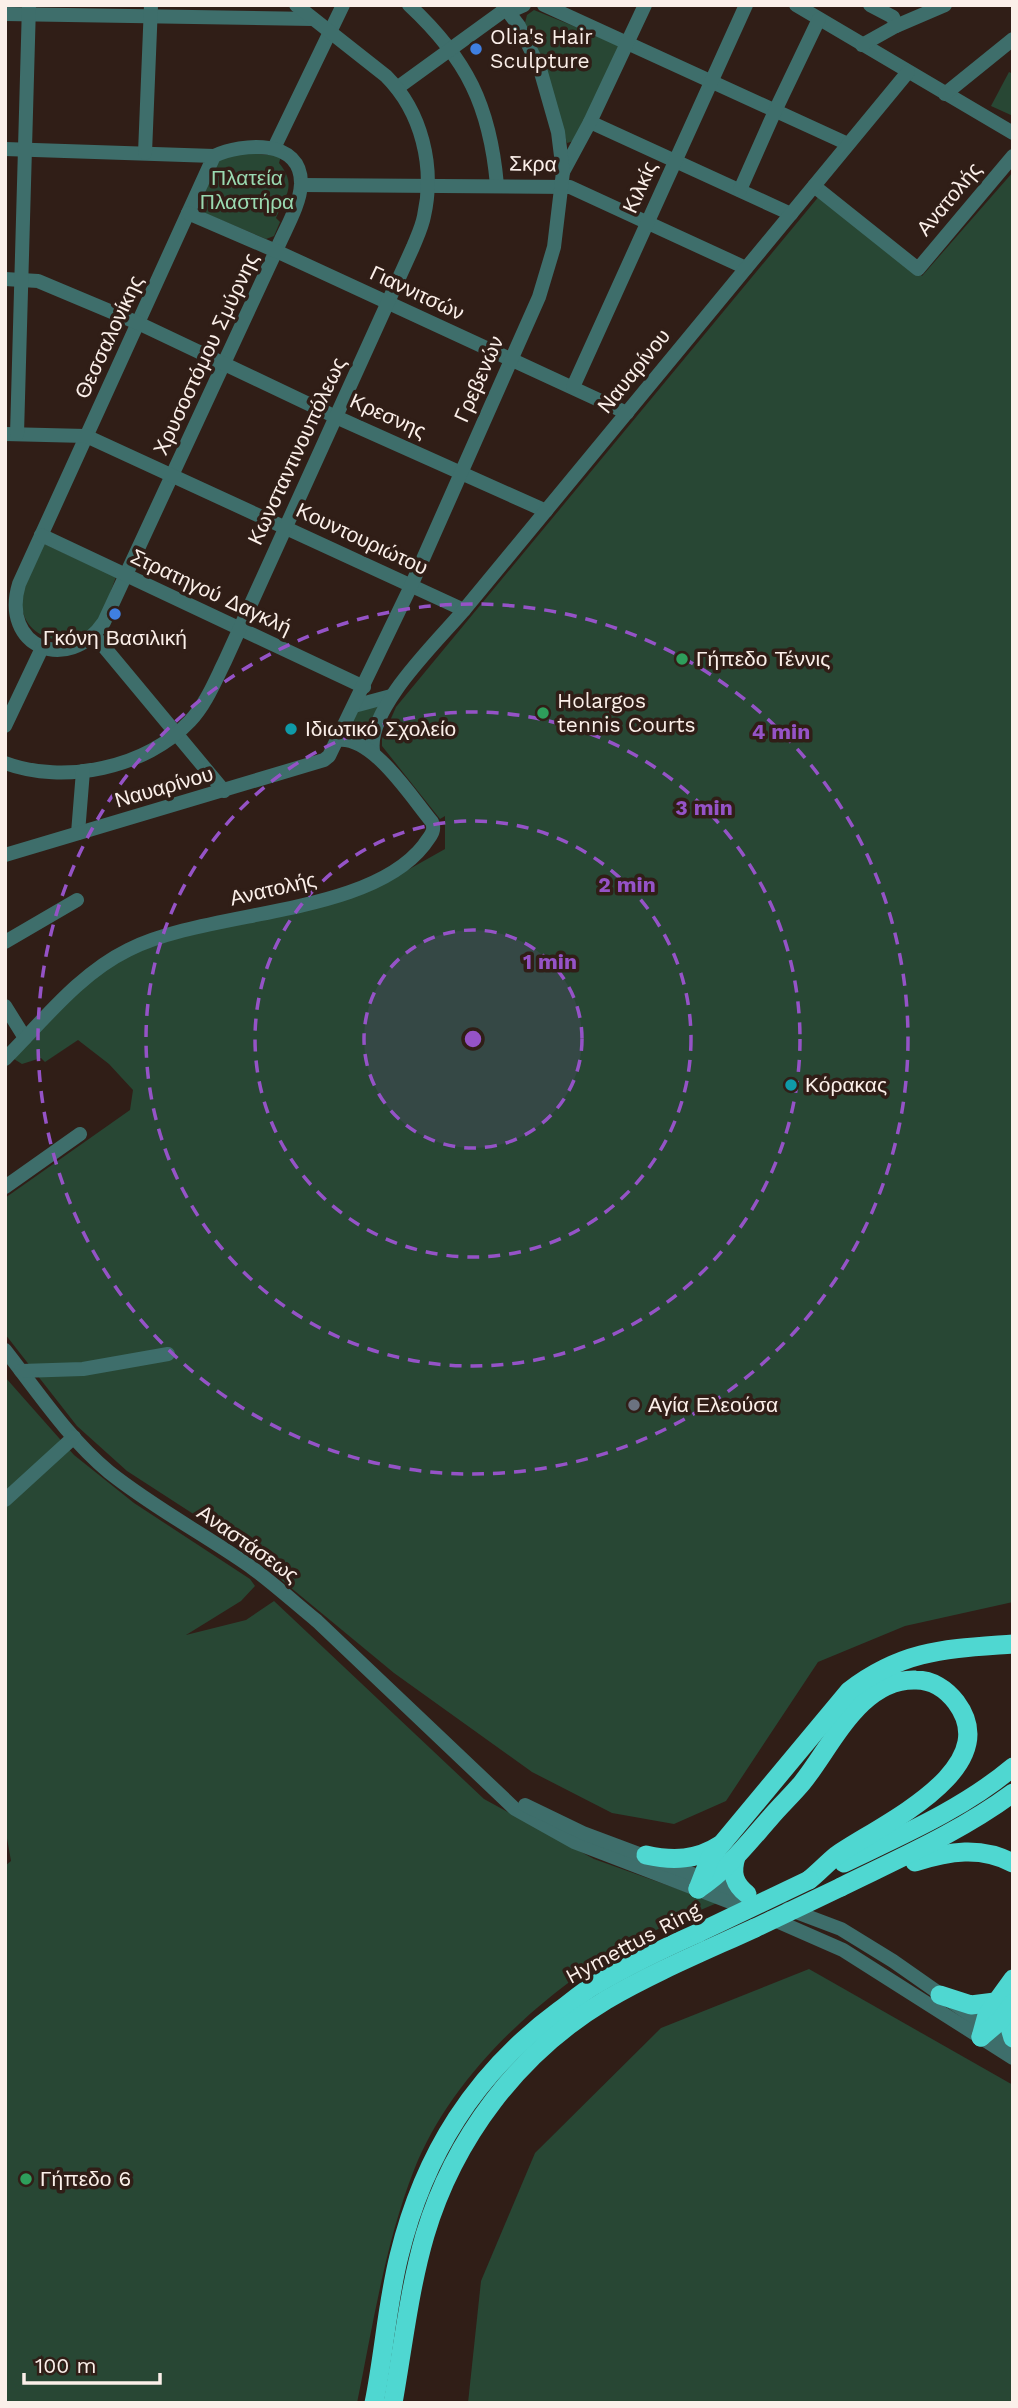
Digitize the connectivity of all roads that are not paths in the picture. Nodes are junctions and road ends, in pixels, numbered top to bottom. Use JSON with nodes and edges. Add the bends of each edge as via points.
{"nodes":[{"id":1,"x":296,"y":5,"type":"edge"},
{"id":2,"x":343,"y":5,"type":"edge"},
{"id":3,"x":409,"y":5,"type":"edge"},
{"id":4,"x":524,"y":5,"type":"edge"},
{"id":5,"x":544,"y":5,"type":"edge"},
{"id":6,"x":645,"y":5,"type":"edge"},
{"id":7,"x":746,"y":5,"type":"edge"},
{"id":8,"x":796,"y":5,"type":"edge"},
{"id":9,"x":870,"y":5,"type":"edge"},
{"id":10,"x":945,"y":5,"type":"edge"},
{"id":11,"x":504,"y":7,"type":"edge"},
{"id":12,"x":29,"y":10,"type":"edge"},
{"id":13,"x":150,"y":11,"type":"edge"},
{"id":14,"x":5,"y":15,"type":"edge"},
{"id":15,"x":313,"y":19,"type":"junction"},
{"id":16,"x":819,"y":19,"type":"junction"},
{"id":17,"x":896,"y":26,"type":"junction"},
{"id":18,"x":330,"y":32,"type":"junction"},
{"id":19,"x":1013,"y":39,"type":"edge"},
{"id":20,"x":628,"y":43,"type":"junction"},
{"id":21,"x":862,"y":44,"type":"junction"},
{"id":22,"x":449,"y":50,"type":"junction"},
{"id":23,"x":908,"y":72,"type":"junction"},
{"id":24,"x":711,"y":82,"type":"junction"},
{"id":25,"x":397,"y":88,"type":"junction"},
{"id":26,"x":945,"y":94,"type":"junction"},
{"id":27,"x":775,"y":111,"type":"junction"},
{"id":28,"x":590,"y":122,"type":"junction"},
{"id":29,"x":1013,"y":133,"type":"edge"},
{"id":30,"x":848,"y":144,"type":"junction"},
{"id":31,"x":274,"y":148,"type":"junction"},
{"id":32,"x":5,"y":149,"type":"edge"},
{"id":33,"x":24,"y":149,"type":"junction"},
{"id":34,"x":145,"y":153,"type":"junction"},
{"id":35,"x":214,"y":156,"type":"junction"},
{"id":36,"x":1013,"y":156,"type":"edge"},
{"id":37,"x":676,"y":161,"type":"junction"},
{"id":38,"x":562,"y":179,"type":"junction"},
{"id":39,"x":301,"y":185,"type":"junction"},
{"id":40,"x":497,"y":185,"type":"junction"},
{"id":41,"x":428,"y":186,"type":"junction"},
{"id":42,"x":814,"y":186,"type":"junction"},
{"id":43,"x":740,"y":190,"type":"junction"},
{"id":44,"x":188,"y":213,"type":"junction"},
{"id":45,"x":791,"y":214,"type":"junction"},
{"id":46,"x":648,"y":221,"type":"junction"},
{"id":47,"x":276,"y":251,"type":"junction"},
{"id":48,"x":746,"y":268,"type":"junction"},
{"id":49,"x":12,"y":280,"type":"edge"},
{"id":50,"x":388,"y":304,"type":"junction"},
{"id":51,"x":138,"y":323,"type":"junction"},
{"id":52,"x":512,"y":359,"type":"junction"},
{"id":53,"x":225,"y":362,"type":"junction"},
{"id":54,"x":573,"y":387,"type":"junction"},
{"id":55,"x":627,"y":413,"type":"junction"},
{"id":56,"x":336,"y":417,"type":"junction"},
{"id":57,"x":11,"y":434,"type":"edge"},
{"id":58,"x":86,"y":436,"type":"junction"},
{"id":59,"x":460,"y":471,"type":"junction"},
{"id":60,"x":174,"y":474,"type":"junction"},
{"id":61,"x":546,"y":511,"type":"junction"},
{"id":62,"x":286,"y":526,"type":"junction"},
{"id":63,"x":41,"y":535,"type":"junction"},
{"id":64,"x":125,"y":575,"type":"junction"},
{"id":65,"x":411,"y":586,"type":"junction"},
{"id":66,"x":10,"y":597,"type":"edge"},
{"id":67,"x":464,"y":610,"type":"junction"},
{"id":68,"x":240,"y":629,"type":"junction"},
{"id":69,"x":94,"y":636,"type":"junction"},
{"id":70,"x":42,"y":648,"type":"junction"},
{"id":71,"x":359,"y":696,"type":"junction"},
{"id":72,"x":391,"y":696,"type":"junction"},
{"id":73,"x":347,"y":721,"type":"junction"},
{"id":74,"x":5,"y":726,"type":"edge"},
{"id":75,"x":176,"y":734,"type":"junction"},
{"id":76,"x":373,"y":743,"type":"junction"},
{"id":77,"x":335,"y":746,"type":"junction"},
{"id":78,"x":5,"y":762,"type":"edge"},
{"id":79,"x":83,"y":771,"type":"junction"},
{"id":80,"x":224,"y":791,"type":"junction"},
{"id":81,"x":78,"y":834,"type":"junction"},
{"id":82,"x":5,"y":855,"type":"edge"},
{"id":83,"x":77,"y":900,"type":"dead end"},
{"id":84,"x":5,"y":942,"type":"edge"},
{"id":85,"x":5,"y":1006,"type":"edge"},
{"id":86,"x":25,"y":1038,"type":"junction"},
{"id":87,"x":5,"y":1059,"type":"edge"},
{"id":88,"x":79,"y":1134,"type":"dead end"},
{"id":89,"x":5,"y":1187,"type":"edge"},
{"id":90,"x":5,"y":1350,"type":"edge"},
{"id":91,"x":167,"y":1354,"type":"dead end"},
{"id":92,"x":21,"y":1371,"type":"junction"},
{"id":93,"x":74,"y":1437,"type":"junction"},
{"id":94,"x":5,"y":1500,"type":"edge"},
{"id":95,"x":1013,"y":1644,"type":"edge"},
{"id":96,"x":1013,"y":1767,"type":"edge"},
{"id":97,"x":471,"y":1769,"type":"junction"},
{"id":98,"x":1013,"y":1793,"type":"edge"},
{"id":99,"x":728,"y":1851,"type":"junction"},
{"id":100,"x":646,"y":1855,"type":"junction"},
{"id":101,"x":1013,"y":1863,"type":"edge"},
{"id":102,"x":809,"y":1880,"type":"junction"},
{"id":103,"x":703,"y":1882,"type":"junction"},
{"id":104,"x":841,"y":1888,"type":"junction"},
{"id":105,"x":747,"y":1894,"type":"junction"},
{"id":106,"x":1013,"y":1979,"type":"edge"},
{"id":107,"x":940,"y":1995,"type":"junction"},
{"id":108,"x":1005,"y":2006,"type":"edge"},
{"id":109,"x":985,"y":2030,"type":"junction"},
{"id":110,"x":1013,"y":2038,"type":"edge"},
{"id":111,"x":1013,"y":2045,"type":"edge"},
{"id":112,"x":1013,"y":2058,"type":"edge"},
{"id":113,"x":394,"y":2399,"type":"edge"},
{"id":114,"x":374,"y":2403,"type":"edge"}],
"edges":[{"from":1,"to":15,"type":"street","name":"Κωνσταντινουπόλεως"},
{"from":2,"to":18,"type":"street"},
{"from":3,"to":22,"type":"street"},
{"from":4,"to":11,"type":"street"},
{"from":5,"to":20,"type":"street"},
{"from":6,"to":20,"type":"street"},
{"from":7,"to":24,"type":"street","name":"Κιλκίς"},
{"from":8,"to":16,"type":"street"},
{"from":9,"to":17,"type":"street","via":[[893,17]]},
{"from":10,"to":17,"type":"street"},
{"from":11,"to":22,"type":"street"},
{"from":11,"to":38,"type":"street","name":"Γρεβενών","via":[[540,69],[558,132]]},
{"from":12,"to":13,"type":"street"},
{"from":12,"to":14,"type":"street"},
{"from":12,"to":33,"type":"street"},
{"from":13,"to":15,"type":"street"},
{"from":13,"to":34,"type":"street"},
{"from":15,"to":18,"type":"street","name":"Κωνσταντινουπόλεως"},
{"from":16,"to":21,"type":"street"},
{"from":16,"to":27,"type":"street"},
{"from":17,"to":21,"type":"street"},
{"from":18,"to":25,"type":"street","name":"Κωνσταντινουπόλεως"},
{"from":18,"to":31,"type":"street"},
{"from":19,"to":26,"type":"street"},
{"from":20,"to":24,"type":"street"},
{"from":20,"to":28,"type":"street"},
{"from":21,"to":23,"type":"street"},
{"from":22,"to":25,"type":"street"},
{"from":22,"to":40,"type":"street","via":[[480,100],[491,132]]},
{"from":23,"to":26,"type":"street"},
{"from":23,"to":30,"type":"street","name":"Ναυαρίνου"},
{"from":24,"to":27,"type":"street"},
{"from":24,"to":37,"type":"street","name":"Κιλκίς"},
{"from":25,"to":41,"type":"street","name":"Κωνσταντινουπόλεως","via":[[423,138]]},
{"from":26,"to":29,"type":"street"},
{"from":27,"to":30,"type":"street"},
{"from":27,"to":43,"type":"street"},
{"from":28,"to":37,"type":"street"},
{"from":28,"to":38,"type":"street"},
{"from":30,"to":42,"type":"street","name":"Ναυαρίνου"},
{"from":31,"to":35,"type":"street","via":[[243,147]]},
{"from":31,"to":39,"type":"street","via":[[295,164]]},
{"from":32,"to":33,"type":"street"},
{"from":33,"to":34,"type":"street"},
{"from":33,"to":49,"type":"street"},
{"from":34,"to":35,"type":"street"},
{"from":35,"to":44,"type":"street","name":"Θεσσαλονίκης"},
{"from":36,"to":42,"type":"street","name":"Ανατολής","via":[[918,269]]},
{"from":37,"to":43,"type":"street"},
{"from":37,"to":46,"type":"street","name":"Κιλκίς"},
{"from":38,"to":40,"type":"street","name":"Σκρα"},
{"from":38,"to":46,"type":"street","name":"Σκρα","via":[[570,187]]},
{"from":38,"to":52,"type":"street","name":"Γρεβενών","via":[[554,247],[539,297]]},
{"from":39,"to":41,"type":"street","name":"Σκρα"},
{"from":39,"to":47,"type":"street","name":"Χρυσοστόμου Σμύρνης"},
{"from":40,"to":41,"type":"street","name":"Σκρα"},
{"from":41,"to":50,"type":"street","name":"Κωνσταντινουπόλεως","via":[[424,217]]},
{"from":42,"to":45,"type":"street","name":"Ναυαρίνου"},
{"from":43,"to":45,"type":"street"},
{"from":44,"to":47,"type":"street","name":"Γιαννιτσών"},
{"from":44,"to":51,"type":"street","name":"Θεσσαλονίκης"},
{"from":45,"to":48,"type":"street","name":"Ναυαρίνου"},
{"from":46,"to":48,"type":"street","name":"Σκρα"},
{"from":46,"to":54,"type":"street","name":"Κιλκίς"},
{"from":47,"to":50,"type":"street","name":"Γιαννιτσών"},
{"from":47,"to":53,"type":"street","name":"Χρυσοστόμου Σμύρνης"},
{"from":48,"to":55,"type":"street","name":"Ναυαρίνου"},
{"from":49,"to":51,"type":"street","name":"Κρεσνης","via":[[38,281]]},
{"from":49,"to":57,"type":"street"},
{"from":50,"to":52,"type":"street","name":"Γιαννιτσών"},
{"from":50,"to":56,"type":"street","name":"Κωνσταντινουπόλεως"},
{"from":51,"to":53,"type":"street","name":"Κρεσνης"},
{"from":51,"to":58,"type":"street","name":"Θεσσαλονίκης"},
{"from":52,"to":54,"type":"street","name":"Γιαννιτσών"},
{"from":52,"to":59,"type":"street","name":"Γρεβενών"},
{"from":53,"to":56,"type":"street","name":"Κρεσνης"},
{"from":53,"to":60,"type":"street","name":"Χρυσοστόμου Σμύρνης"},
{"from":54,"to":55,"type":"street","name":"Γιαννιτσών"},
{"from":55,"to":61,"type":"street","name":"Ναυαρίνου"},
{"from":56,"to":59,"type":"street","name":"Κρεσνης"},
{"from":56,"to":62,"type":"street","name":"Κωνσταντινουπόλεως"},
{"from":57,"to":58,"type":"street","name":"Κουντουριώτου"},
{"from":58,"to":60,"type":"street","name":"Κουντουριώτου"},
{"from":58,"to":63,"type":"street","name":"Θεσσαλονίκης"},
{"from":59,"to":61,"type":"street","name":"Κρεσνης"},
{"from":59,"to":65,"type":"street","name":"Γρεβενών"},
{"from":60,"to":62,"type":"street","name":"Κουντουριώτου"},
{"from":60,"to":64,"type":"street","name":"Χρυσοστόμου Σμύρνης"},
{"from":61,"to":67,"type":"street","name":"Ναυαρίνου"},
{"from":62,"to":65,"type":"street","name":"Κουντουριώτου"},
{"from":62,"to":68,"type":"street","name":"Κωνσταντινουπόλεως"},
{"from":63,"to":64,"type":"street","name":"Στρατηγού Δαγκλή"},
{"from":63,"to":66,"type":"street"},
{"from":64,"to":68,"type":"street","name":"Στρατηγού Δαγκλή"},
{"from":64,"to":69,"type":"street","name":"Χρυσοστόμου Σμύρνης"},
{"from":65,"to":67,"type":"street","name":"Κουντουριώτου"},
{"from":65,"to":71,"type":"street","name":"Γρεβενών"},
{"from":66,"to":70,"type":"street","via":[[22,630]]},
{"from":67,"to":72,"type":"street","name":"Ναυαρίνου"},
{"from":68,"to":71,"type":"street","name":"Στρατηγού Δαγκλή"},
{"from":68,"to":75,"type":"street","name":"Κωνσταντινουπόλεως","via":[[208,696]]},
{"from":69,"to":70,"type":"street","via":[[69,649]]},
{"from":69,"to":75,"type":"street"},
{"from":70,"to":74,"type":"street"},
{"from":71,"to":72,"type":"street"},
{"from":71,"to":73,"type":"street","name":"Γρεβενών"},
{"from":72,"to":76,"type":"street","name":"Ναυαρίνου"},
{"from":73,"to":76,"type":"street","name":"Ανατολής","via":[[351,732]]},
{"from":73,"to":77,"type":"street","name":"Γρεβενών"},
{"from":75,"to":79,"type":"street","name":"Κωνσταντινουπόλεως","via":[[124,761]]},
{"from":75,"to":80,"type":"street"},
{"from":76,"to":77,"type":"street"},
{"from":76,"to":86,"type":"street","name":"Ανατολής","via":[[434,828],[411,857],[360,888],[169,934],[130,949],[82,981]]},
{"from":77,"to":80,"type":"street","name":"Ναυαρίνου","via":[[324,760]]},
{"from":78,"to":79,"type":"street","name":"Κωνσταντινουπόλεως","via":[[50,773]]},
{"from":79,"to":81,"type":"street"},
{"from":80,"to":81,"type":"street","name":"Ναυαρίνου"},
{"from":81,"to":82,"type":"street","name":"Ναυαρίνου"},
{"from":83,"to":84,"type":"street"},
{"from":85,"to":86,"type":"street"},
{"from":86,"to":87,"type":"street","name":"Ανατολής"},
{"from":88,"to":89,"type":"street"},
{"from":90,"to":92,"type":"street","name":"Αναστάσεως"},
{"from":91,"to":92,"type":"street","via":[[83,1369]]},
{"from":92,"to":93,"type":"street","name":"Αναστάσεως"},
{"from":93,"to":94,"type":"street"},
{"from":93,"to":97,"type":"street","name":"Αναστάσεως","via":[[150,1502],[285,1593]]},
{"from":95,"to":99,"type":"highway","via":[[906,1658],[849,1690]]},
{"from":96,"to":102,"type":"highway","name":"Hymettus Ring","via":[[916,1828]]},
{"from":97,"to":100,"type":"street","via":[[521,1803],[583,1833]]},
{"from":97,"to":103,"type":"street","via":[[515,1809],[574,1842]]},
{"from":98,"to":104,"type":"highway","name":"Hymettus Ring","via":[[952,1832]]},
{"from":99,"to":100,"type":"highway","via":[[690,1858]]},
{"from":99,"to":102,"type":"highway","via":[[802,1783],[870,1696],[906,1680],[942,1688],[960,1707],[966,1724],[958,1764],[923,1801],[836,1856]]},
{"from":99,"to":103,"type":"highway","via":[[710,1858]]},
{"from":99,"to":105,"type":"highway","via":[[736,1882]]},
{"from":100,"to":103,"type":"street"},
{"from":101,"to":104,"type":"highway","via":[[984,1852],[953,1852]]},
{"from":102,"to":114,"type":"highway","name":"Hymettus Ring","bridge":true,"via":[[591,1987],[529,2033],[502,2060],[463,2107],[429,2168],[408,2225],[390,2298]]},
{"from":103,"to":105,"type":"street"},
{"from":103,"to":109,"type":"street","via":[[843,1950]]},
{"from":104,"to":113,"type":"highway","name":"Hymettus Ring","bridge":true,"via":[[604,2002],[556,2037],[493,2100],[463,2144],[433,2210],[415,2276]]},
{"from":105,"to":107,"type":"street","via":[[841,1929]]},
{"from":106,"to":108,"type":"highway"},
{"from":107,"to":108,"type":"highway","via":[[971,2004]]},
{"from":107,"to":109,"type":"street"},
{"from":108,"to":109,"type":"highway"},
{"from":108,"to":110,"type":"highway"},
{"from":109,"to":111,"type":"street"},
{"from":109,"to":112,"type":"street"}]}
